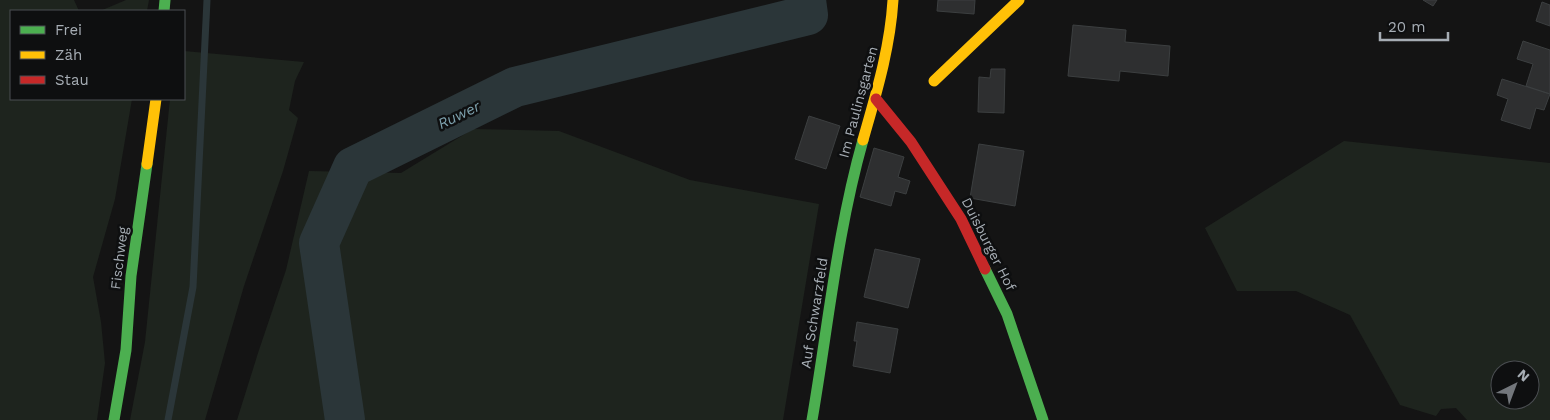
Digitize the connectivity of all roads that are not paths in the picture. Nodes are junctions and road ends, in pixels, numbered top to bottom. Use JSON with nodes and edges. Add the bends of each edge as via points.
{"nodes":[{"id":1,"x":893,"y":0,"type":"edge"},
{"id":2,"x":1019,"y":0,"type":"edge"},
{"id":3,"x":934,"y":80,"type":"dead end"},
{"id":4,"x":876,"y":99,"type":"junction"},
{"id":5,"x":156,"y":100,"type":"edge"},
{"id":6,"x":846,"y":211,"type":"joint"},
{"id":7,"x":114,"y":420,"type":"edge"},
{"id":8,"x":812,"y":420,"type":"edge"},
{"id":9,"x":1043,"y":420,"type":"edge"}],
"edges":[{"from":1,"to":4,"type":"street","name":"Im Paulinsgarten","via":[[887,55]]},
{"from":2,"to":3,"type":"street"},
{"from":4,"to":6,"type":"street","name":"Im Paulinsgarten","via":[[859,152]]},
{"from":4,"to":9,"type":"street","name":"Duisburger Hof","via":[[911,142],[961,219],[1007,314]]},
{"from":5,"to":7,"type":"street","name":"Fischweg","via":[[131,276],[126,350]]},
{"from":6,"to":8,"type":"street","name":"Auf Schwarzfeld"}]}
